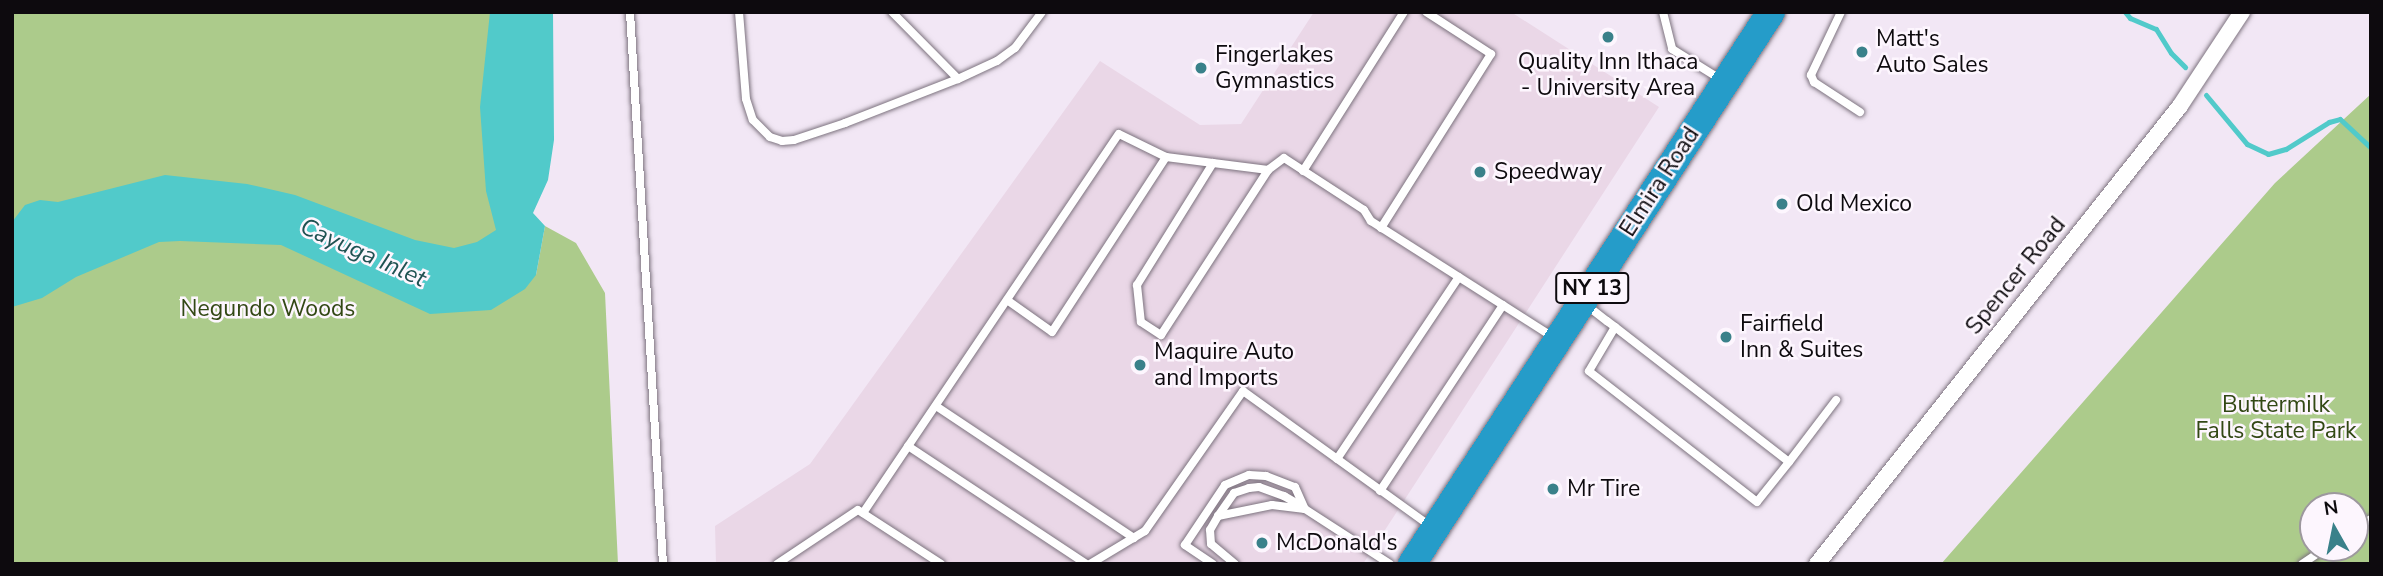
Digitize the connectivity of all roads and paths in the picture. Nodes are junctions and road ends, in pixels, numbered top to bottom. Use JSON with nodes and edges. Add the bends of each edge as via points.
{"nodes":[{"id":1,"x":630,"y":12,"type":"edge"},
{"id":2,"x":739,"y":12,"type":"edge"},
{"id":3,"x":892,"y":12,"type":"edge"},
{"id":4,"x":1042,"y":12,"type":"edge"},
{"id":5,"x":1404,"y":12,"type":"edge"},
{"id":6,"x":1426,"y":12,"type":"edge"},
{"id":7,"x":1663,"y":12,"type":"edge"},
{"id":8,"x":1771,"y":12,"type":"edge"},
{"id":9,"x":1841,"y":12,"type":"edge"},
{"id":10,"x":2242,"y":12,"type":"edge"},
{"id":11,"x":958,"y":79,"type":"junction"},
{"id":12,"x":1726,"y":82,"type":"junction"},
{"id":13,"x":1860,"y":112,"type":"dead end"},
{"id":14,"x":1166,"y":157,"type":"junction"},
{"id":15,"x":1213,"y":163,"type":"junction"},
{"id":16,"x":1268,"y":170,"type":"junction"},
{"id":17,"x":1303,"y":171,"type":"junction"},
{"id":18,"x":1381,"y":228,"type":"junction"},
{"id":19,"x":1459,"y":277,"type":"junction"},
{"id":20,"x":1007,"y":300,"type":"junction"},
{"id":21,"x":1583,"y":302,"type":"junction"},
{"id":22,"x":1503,"y":305,"type":"junction"},
{"id":23,"x":1615,"y":327,"type":"junction"},
{"id":24,"x":1558,"y":340,"type":"junction"},
{"id":25,"x":1836,"y":400,"type":"dead end"},
{"id":26,"x":936,"y":405,"type":"junction"},
{"id":27,"x":908,"y":446,"type":"junction"},
{"id":28,"x":1337,"y":459,"type":"junction"},
{"id":29,"x":1789,"y":462,"type":"junction"},
{"id":30,"x":1380,"y":491,"type":"junction"},
{"id":31,"x":1306,"y":509,"type":"junction"},
{"id":32,"x":863,"y":513,"type":"junction"},
{"id":33,"x":1219,"y":516,"type":"junction"},
{"id":34,"x":1435,"y":530,"type":"junction"},
{"id":35,"x":1134,"y":538,"type":"junction"},
{"id":36,"x":663,"y":564,"type":"edge"},
{"id":37,"x":777,"y":564,"type":"edge"},
{"id":38,"x":941,"y":564,"type":"edge"},
{"id":39,"x":1088,"y":564,"type":"edge"},
{"id":40,"x":1213,"y":564,"type":"edge"},
{"id":41,"x":1235,"y":564,"type":"edge"},
{"id":42,"x":1390,"y":564,"type":"edge"},
{"id":43,"x":1412,"y":564,"type":"edge"},
{"id":44,"x":1817,"y":564,"type":"edge"}],
"edges":[{"from":1,"to":36,"type":"lane"},
{"from":2,"to":11,"type":"lane","via":[[746,99],[753,120],[770,137],[794,140]]},
{"from":3,"to":11,"type":"lane"},
{"from":4,"to":11,"type":"lane","via":[[1015,48]]},
{"from":5,"to":17,"type":"lane"},
{"from":6,"to":18,"type":"lane","via":[[1492,54]]},
{"from":7,"to":12,"type":"lane","via":[[1672,49]]},
{"from":8,"to":12,"type":"highway","name":"Elmira Road","number":"NY 13"},
{"from":9,"to":13,"type":"lane","via":[[1811,75],[1814,82]]},
{"from":10,"to":44,"type":"street","name":"Spencer Road","via":[[2180,106]]},
{"from":12,"to":21,"type":"highway","name":"Elmira Road","number":"NY 13"},
{"from":14,"to":15,"type":"lane"},
{"from":14,"to":20,"type":"lane","via":[[1119,134]]},
{"from":14,"to":20,"type":"lane","via":[[1052,332]]},
{"from":15,"to":16,"type":"lane"},
{"from":15,"to":16,"type":"lane","via":[[1137,285],[1141,322],[1161,335]]},
{"from":16,"to":17,"type":"lane","via":[[1284,158]]},
{"from":17,"to":18,"type":"lane","via":[[1364,210]]},
{"from":18,"to":19,"type":"lane"},
{"from":19,"to":22,"type":"lane"},
{"from":19,"to":28,"type":"lane"},
{"from":20,"to":26,"type":"lane"},
{"from":21,"to":23,"type":"lane"},
{"from":21,"to":24,"type":"highway","name":"Elmira Road","number":"NY 13"},
{"from":22,"to":24,"type":"lane"},
{"from":22,"to":30,"type":"lane"},
{"from":23,"to":29,"type":"lane"},
{"from":23,"to":29,"type":"lane","via":[[1589,371],[1757,502]]},
{"from":24,"to":34,"type":"highway","name":"Elmira Road","number":"NY 13"},
{"from":25,"to":29,"type":"lane"},
{"from":26,"to":27,"type":"lane"},
{"from":26,"to":35,"type":"lane"},
{"from":27,"to":32,"type":"lane"},
{"from":27,"to":39,"type":"lane"},
{"from":28,"to":30,"type":"lane"},
{"from":28,"to":35,"type":"lane","via":[[1243,391],[1145,531]]},
{"from":30,"to":34,"type":"lane"},
{"from":31,"to":33,"type":"lane","via":[[1272,505]]},
{"from":31,"to":33,"type":"lane","via":[[1259,487],[1234,493]]},
{"from":31,"to":40,"type":"lane","via":[[1295,486],[1266,475],[1234,478],[1185,545]]},
{"from":31,"to":42,"type":"lane"},
{"from":32,"to":37,"type":"lane","via":[[858,510]]},
{"from":32,"to":38,"type":"lane"},
{"from":33,"to":41,"type":"lane","via":[[1210,530],[1211,544]]},
{"from":34,"to":43,"type":"highway","name":"Elmira Road","number":"NY 13"},
{"from":35,"to":39,"type":"lane"}]}
